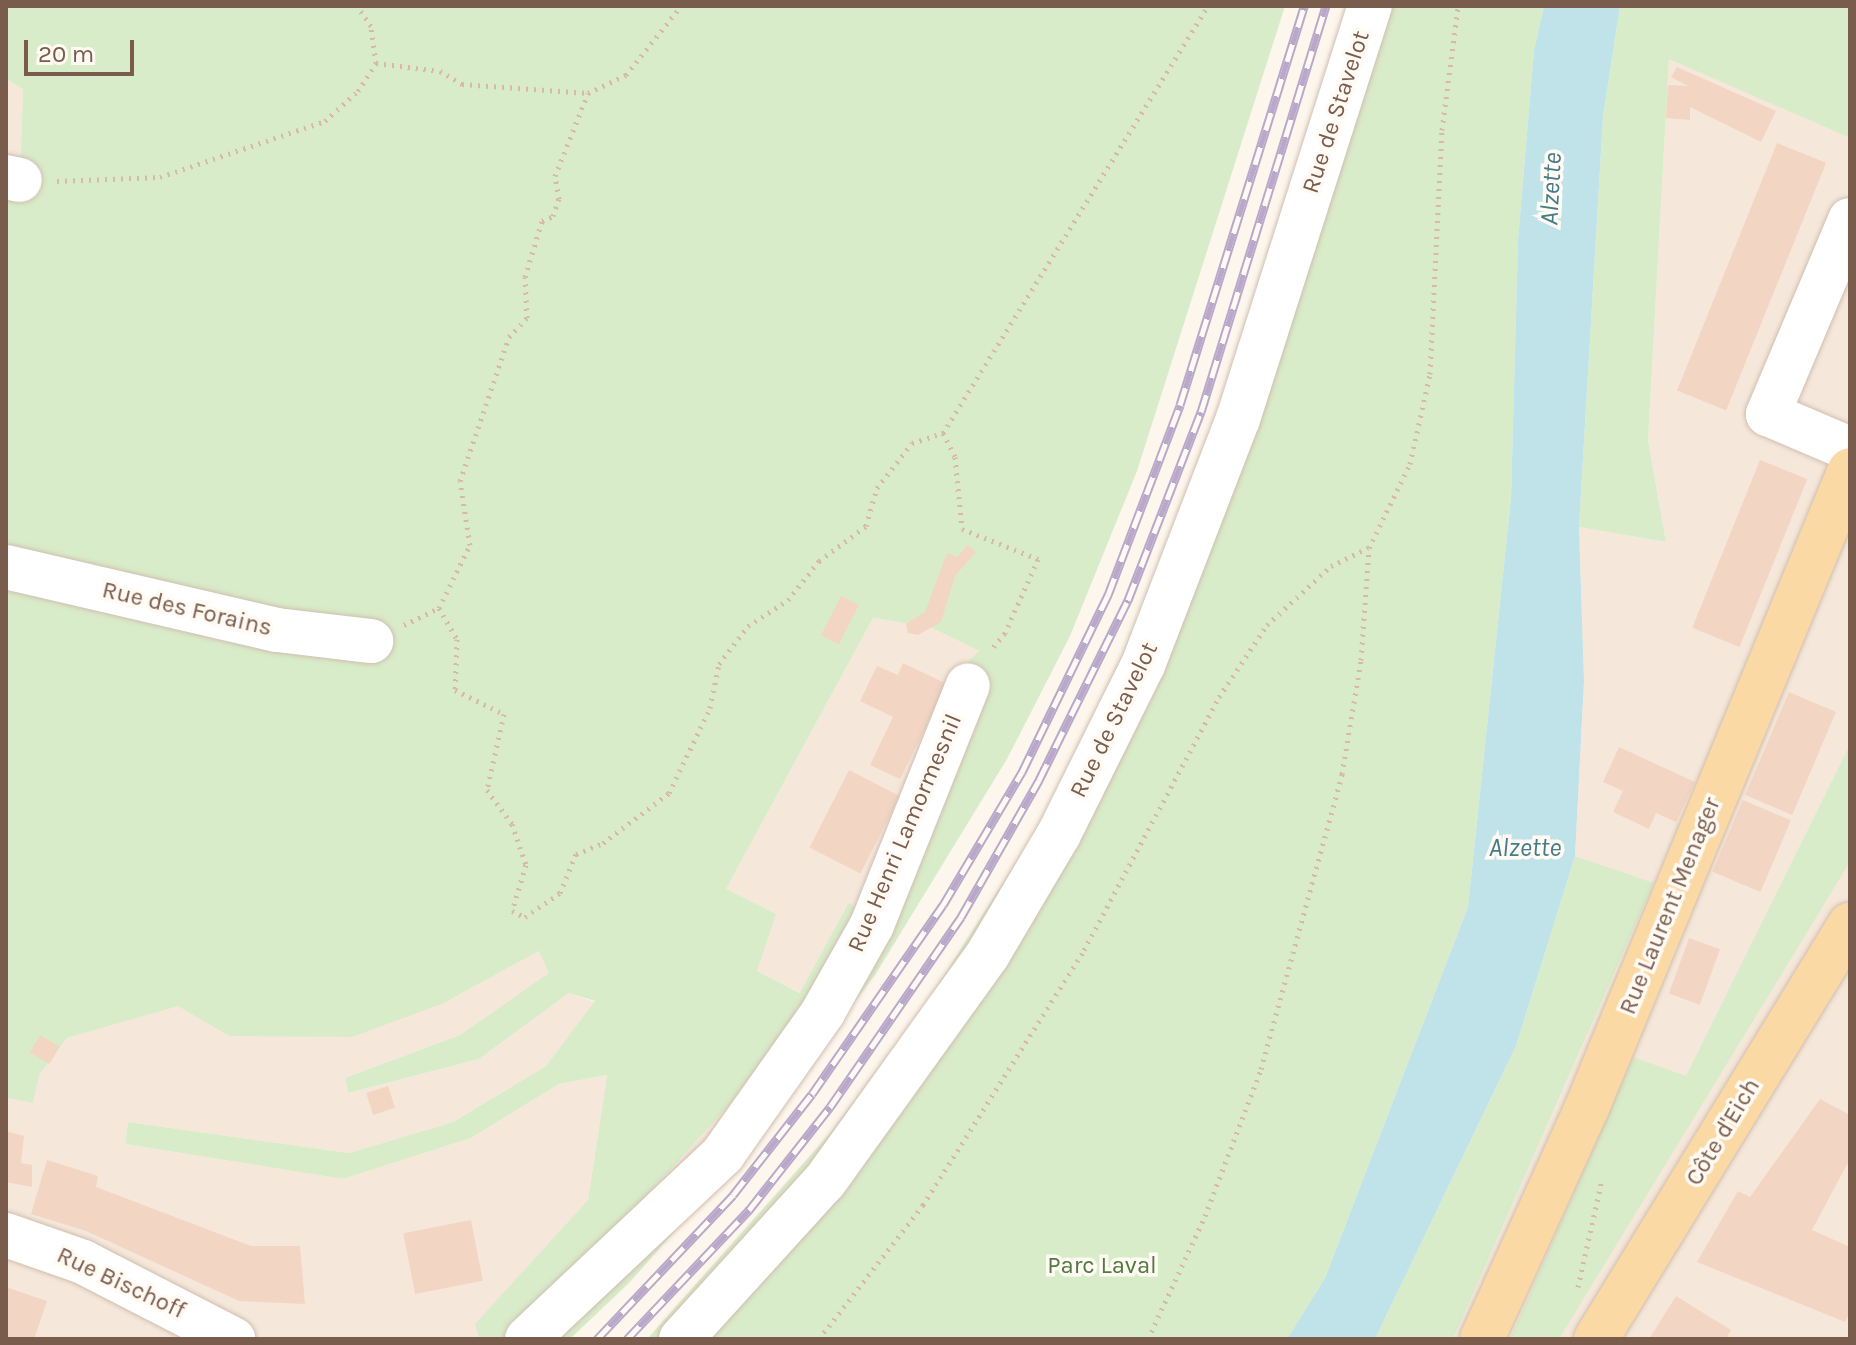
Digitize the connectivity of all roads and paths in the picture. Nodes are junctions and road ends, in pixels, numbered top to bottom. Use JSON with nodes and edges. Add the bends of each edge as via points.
{"nodes":[{"id":1,"x":357,"y":6,"type":"edge"},
{"id":2,"x":681,"y":6,"type":"edge"},
{"id":3,"x":1208,"y":6,"type":"edge"},
{"id":4,"x":1370,"y":6,"type":"edge"},
{"id":5,"x":1458,"y":6,"type":"edge"},
{"id":6,"x":376,"y":63,"type":"junction"},
{"id":7,"x":588,"y":93,"type":"junction"},
{"id":8,"x":13,"y":178,"type":"edge"},
{"id":9,"x":1850,"y":220,"type":"edge"},
{"id":10,"x":943,"y":433,"type":"junction"},
{"id":11,"x":1850,"y":449,"type":"edge"},
{"id":12,"x":1850,"y":470,"type":"edge"},
{"id":13,"x":1369,"y":548,"type":"junction"},
{"id":14,"x":6,"y":567,"type":"edge"},
{"id":15,"x":439,"y":608,"type":"junction"},
{"id":16,"x":371,"y":641,"type":"joint"},
{"id":17,"x":968,"y":685,"type":"joint"},
{"id":18,"x":1850,"y":925,"type":"edge"},
{"id":19,"x":1605,"y":1167,"type":"dead end"},
{"id":20,"x":6,"y":1235,"type":"edge"},
{"id":21,"x":1585,"y":1322,"type":"edge"},
{"id":22,"x":233,"y":1339,"type":"edge"},
{"id":23,"x":527,"y":1339,"type":"edge"},
{"id":24,"x":681,"y":1339,"type":"edge"},
{"id":25,"x":819,"y":1339,"type":"edge"},
{"id":26,"x":1148,"y":1339,"type":"edge"},
{"id":27,"x":1482,"y":1339,"type":"edge"}],
"edges":[{"from":1,"to":6,"type":"path","via":[[371,26]]},
{"from":2,"to":7,"type":"path","via":[[626,75]]},
{"from":3,"to":10,"type":"path"},
{"from":4,"to":24,"type":"street","name":"Rue de Stavelot","via":[[1238,419],[1143,665],[1059,834],[988,954],[825,1181]]},
{"from":5,"to":13,"type":"path","via":[[1442,130],[1430,374],[1410,464]]},
{"from":6,"to":7,"type":"path","via":[[440,71],[462,84]]},
{"from":6,"to":8,"type":"path","via":[[358,91],[325,121],[160,177]]},
{"from":7,"to":15,"type":"path","via":[[555,176],[559,199],[553,216],[542,221],[525,277],[527,318],[509,337],[460,481],[470,545]]},
{"from":9,"to":11,"type":"street","via":[[1768,414]]},
{"from":10,"to":15,"type":"path","via":[[912,443],[877,488],[866,526],[819,561],[788,600],[748,626],[719,664],[710,708],[669,793],[603,843],[576,854],[560,893],[525,917],[512,911],[526,865],[512,824],[487,790],[504,714],[455,690],[457,639]]},
{"from":10,"to":17,"type":"path","via":[[955,457],[962,529],[1038,559],[1005,633],[974,669]]},
{"from":12,"to":27,"type":"main road","name":"Rue Laurent Menager","via":[[1586,1110]]},
{"from":13,"to":25,"type":"path","via":[[1331,566],[1267,625],[1219,697],[1084,950],[923,1205]]},
{"from":13,"to":26,"type":"path","via":[[1358,674],[1315,889],[1261,1069],[1205,1216]]},
{"from":14,"to":16,"type":"street","name":"Rue des Forains","via":[[277,630]]},
{"from":15,"to":16,"type":"path"},
{"from":17,"to":23,"type":"street","name":"Rue Henri Lamormesnil","via":[[872,925],[823,1012],[723,1154]]},
{"from":18,"to":21,"type":"main road","name":"Côte d'Eich"},
{"from":19,"to":21,"type":"path"},
{"from":20,"to":22,"type":"street","name":"Rue Bischoff","via":[[83,1262]]}]}
